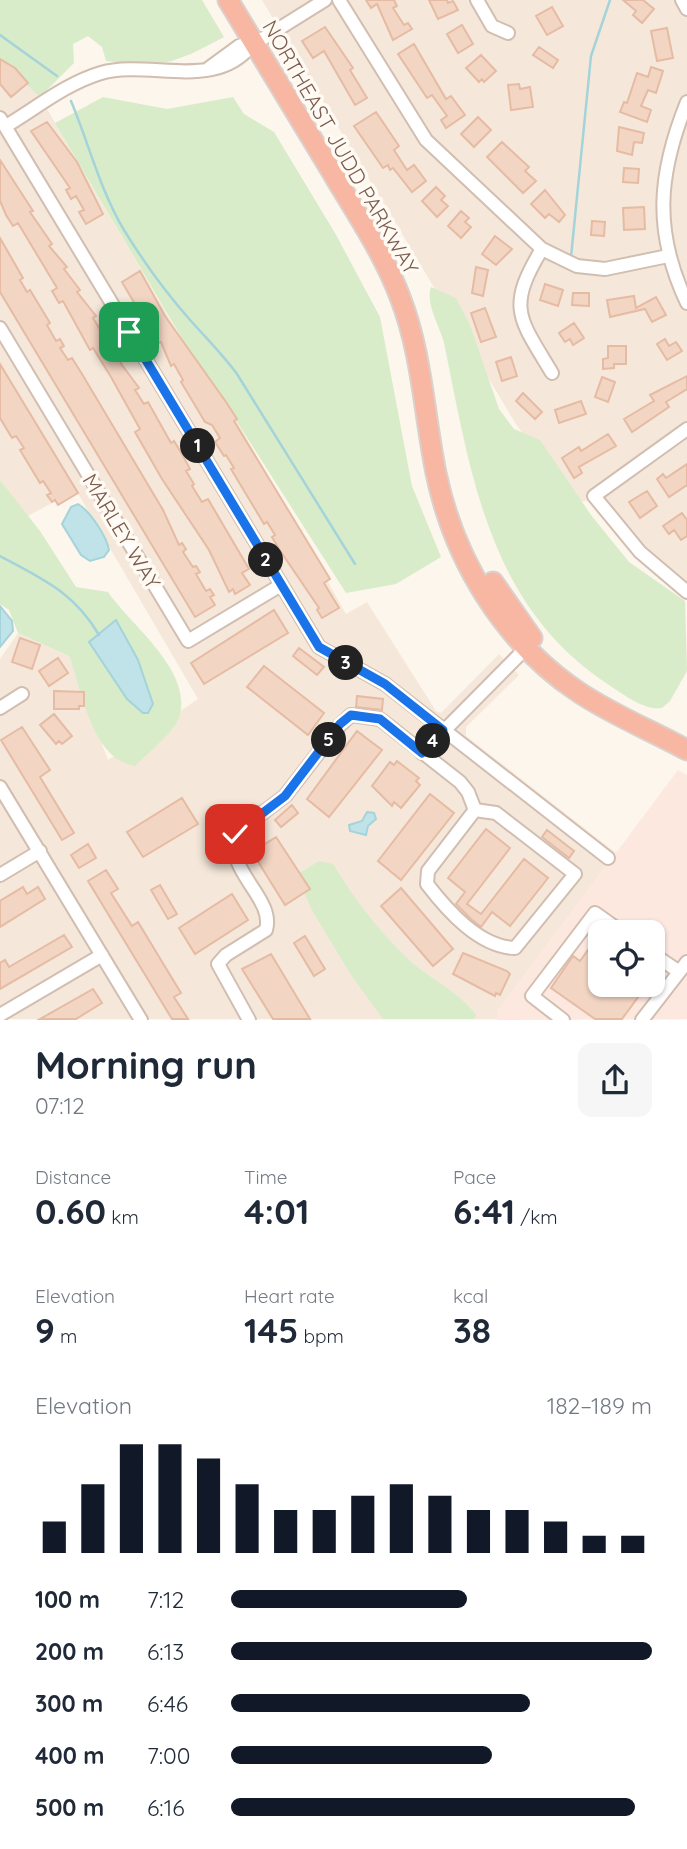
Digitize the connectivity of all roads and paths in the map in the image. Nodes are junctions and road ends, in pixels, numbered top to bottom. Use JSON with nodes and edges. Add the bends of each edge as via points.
{"nodes":[{"id":1,"x":228,"y":0,"type":"edge"},
{"id":2,"x":241,"y":0,"type":"edge"},
{"id":3,"x":325,"y":0,"type":"edge"},
{"id":4,"x":340,"y":0,"type":"edge"},
{"id":5,"x":477,"y":0,"type":"edge"},
{"id":6,"x":682,"y":0,"type":"edge"},
{"id":7,"x":687,"y":9,"type":"edge"},
{"id":8,"x":508,"y":33,"type":"dead end"},
{"id":9,"x":259,"y":40,"type":"junction"},
{"id":10,"x":687,"y":102,"type":"edge"},
{"id":11,"x":3,"y":122,"type":"edge"},
{"id":12,"x":542,"y":249,"type":"junction"},
{"id":13,"x":668,"y":256,"type":"junction"},
{"id":14,"x":687,"y":303,"type":"edge"},
{"id":15,"x":0,"y":328,"type":"edge"},
{"id":16,"x":552,"y":373,"type":"dead end"},
{"id":17,"x":687,"y":429,"type":"edge"},
{"id":18,"x":281,"y":585,"type":"junction"},
{"id":19,"x":687,"y":592,"type":"edge"},
{"id":20,"x":530,"y":644,"type":"junction"},
{"id":21,"x":22,"y":694,"type":"dead end"},
{"id":22,"x":0,"y":708,"type":"edge"},
{"id":23,"x":443,"y":730,"type":"junction"},
{"id":24,"x":687,"y":740,"type":"edge"},
{"id":25,"x":687,"y":750,"type":"edge"},
{"id":26,"x":422,"y":753,"type":"junction"},
{"id":27,"x":0,"y":787,"type":"edge"},
{"id":28,"x":475,"y":810,"type":"junction"},
{"id":29,"x":40,"y":851,"type":"junction"},
{"id":30,"x":608,"y":858,"type":"dead end"},
{"id":31,"x":0,"y":875,"type":"edge"},
{"id":32,"x":590,"y":920,"type":"edge"},
{"id":33,"x":604,"y":920,"type":"edge"},
{"id":34,"x":588,"y":923,"type":"edge"},
{"id":35,"x":102,"y":955,"type":"junction"},
{"id":36,"x":665,"y":959,"type":"edge"},
{"id":37,"x":683,"y":966,"type":"edge"},
{"id":38,"x":0,"y":1015,"type":"edge"},
{"id":39,"x":141,"y":1020,"type":"edge"},
{"id":40,"x":250,"y":1020,"type":"edge"},
{"id":41,"x":563,"y":1020,"type":"edge"},
{"id":42,"x":642,"y":1020,"type":"edge"}],
"edges":[{"from":1,"to":9,"type":"highway","name":"NORTHEAST JUDD PARKWAY"},
{"from":2,"to":9,"type":"highway","name":"NORTHEAST JUDD PARKWAY"},
{"from":3,"to":9,"type":"street"},
{"from":4,"to":12,"type":"street","via":[[426,140]]},
{"from":5,"to":8,"type":"street","via":[[492,26]]},
{"from":6,"to":7,"type":"street"},
{"from":9,"to":11,"type":"street","via":[[239,46],[208,68],[96,74]]},
{"from":9,"to":20,"type":"highway","name":"NORTHEAST JUDD PARKWAY","via":[[392,277],[416,350],[446,509],[490,603]]},
{"from":10,"to":13,"type":"street","via":[[671,145],[663,188]]},
{"from":11,"to":18,"type":"street"},
{"from":12,"to":13,"type":"street","via":[[578,266],[605,269]]},
{"from":12,"to":16,"type":"street","via":[[524,278],[519,306],[527,331]]},
{"from":13,"to":14,"type":"street"},
{"from":15,"to":18,"type":"street","name":"MARLEY WAY","via":[[188,641]]},
{"from":17,"to":19,"type":"street","via":[[594,496],[640,552]]},
{"from":18,"to":23,"type":"street","via":[[319,647],[385,684]]},
{"from":20,"to":23,"type":"street"},
{"from":20,"to":24,"type":"highway","name":"NORTHEAST JUDD PARKWAY","via":[[592,689]]},
{"from":20,"to":25,"type":"highway","name":"NORTHEAST JUDD PARKWAY","via":[[581,694]]},
{"from":21,"to":22,"type":"street"},
{"from":23,"to":26,"type":"street"},
{"from":23,"to":30,"type":"street"},
{"from":26,"to":28,"type":"street","via":[[460,782]]},
{"from":26,"to":40,"type":"street","via":[[380,719],[351,715],[285,796],[235,834],[233,852],[238,867],[264,908],[268,923],[266,930],[218,964]]},
{"from":27,"to":29,"type":"street"},
{"from":28,"to":28,"type":"street","via":[[428,871],[427,884],[466,926],[486,939],[515,948],[575,874],[496,813]]},
{"from":29,"to":31,"type":"street"},
{"from":29,"to":35,"type":"street"},
{"from":32,"to":33,"type":"street","via":[[595,914]]},
{"from":34,"to":41,"type":"street","via":[[532,996]]},
{"from":35,"to":38,"type":"street"},
{"from":35,"to":39,"type":"street"},
{"from":36,"to":37,"type":"street"},
{"from":37,"to":42,"type":"street"}]}
